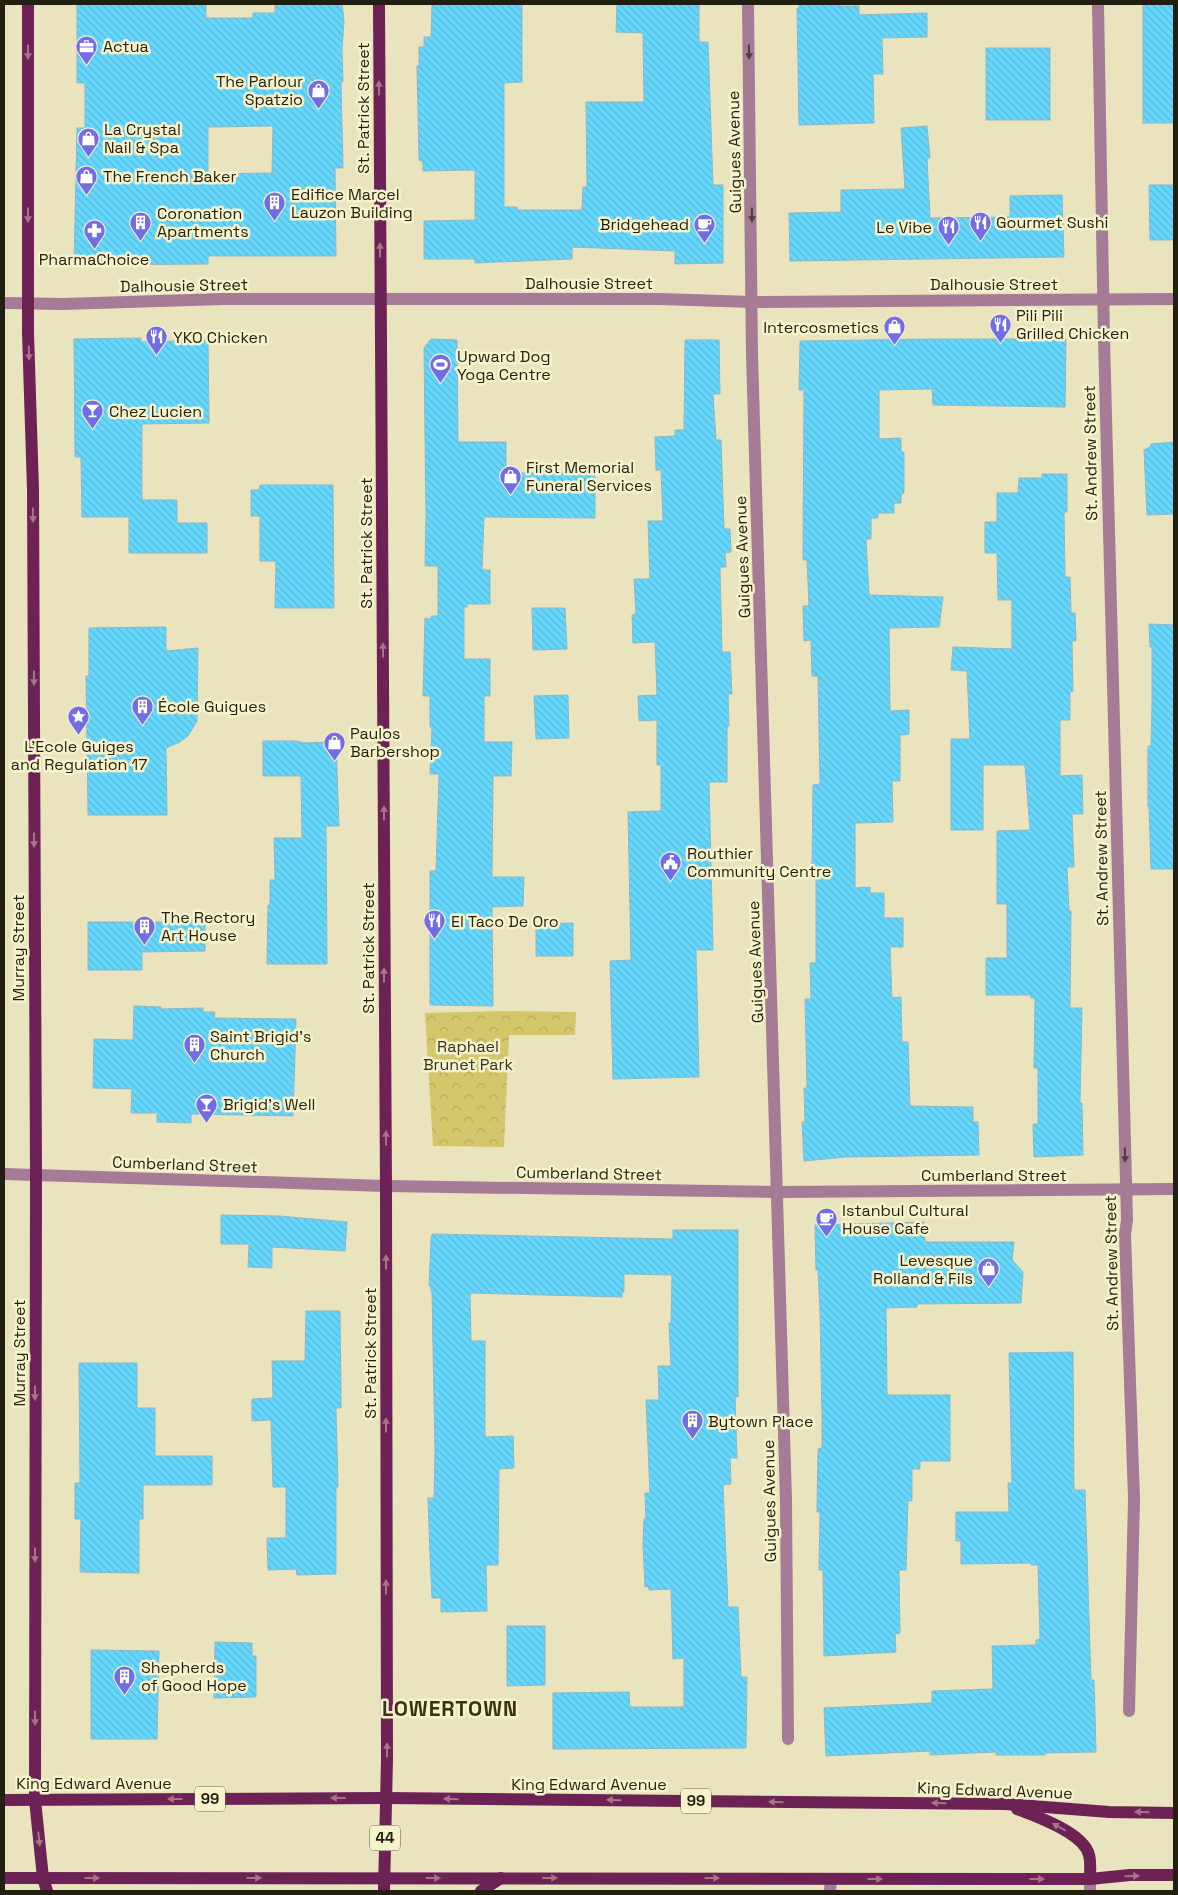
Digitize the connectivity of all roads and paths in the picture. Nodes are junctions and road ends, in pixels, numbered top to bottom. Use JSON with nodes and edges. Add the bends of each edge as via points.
{"nodes":[{"id":1,"x":28,"y":4,"type":"edge"},
{"id":2,"x":379,"y":4,"type":"edge"},
{"id":3,"x":748,"y":4,"type":"edge"},
{"id":4,"x":1098,"y":4,"type":"edge"},
{"id":5,"x":381,"y":299,"type":"junction"},
{"id":6,"x":1174,"y":299,"type":"edge"},
{"id":7,"x":1103,"y":300,"type":"junction"},
{"id":8,"x":752,"y":302,"type":"junction"},
{"id":9,"x":4,"y":304,"type":"edge"},
{"id":10,"x":30,"y":304,"type":"junction"},
{"id":11,"x":4,"y":1174,"type":"edge"},
{"id":12,"x":36,"y":1175,"type":"junction"},
{"id":13,"x":386,"y":1186,"type":"junction"},
{"id":14,"x":1174,"y":1189,"type":"edge"},
{"id":15,"x":1126,"y":1190,"type":"junction"},
{"id":16,"x":778,"y":1192,"type":"junction"},
{"id":17,"x":1129,"y":1712,"type":"dead end"},
{"id":18,"x":788,"y":1739,"type":"dead end"},
{"id":19,"x":386,"y":1798,"type":"junction"},
{"id":20,"x":4,"y":1800,"type":"edge"},
{"id":21,"x":35,"y":1800,"type":"junction"},
{"id":22,"x":1005,"y":1804,"type":"junction"},
{"id":23,"x":1174,"y":1813,"type":"edge"},
{"id":24,"x":1174,"y":1875,"type":"edge"},
{"id":25,"x":4,"y":1878,"type":"edge"},
{"id":26,"x":43,"y":1878,"type":"junction"},
{"id":27,"x":501,"y":1878,"type":"junction"},
{"id":28,"x":384,"y":1885,"type":"edge"},
{"id":29,"x":831,"y":1885,"type":"edge"},
{"id":30,"x":1090,"y":1885,"type":"edge"},
{"id":31,"x":46,"y":1891,"type":"edge"},
{"id":32,"x":481,"y":1891,"type":"edge"}],
"edges":[{"from":1,"to":10,"type":"main road","name":"Murray Street","one_way":true},
{"from":5,"to":2,"type":"main road","name":"St. Patrick Street","number":"44","one_way":true},
{"from":3,"to":8,"type":"street","name":"Guigues Avenue","one_way":true},
{"from":4,"to":7,"type":"street","name":"St. Andrew Street"},
{"from":5,"to":8,"type":"street","name":"Dalhousie Street"},
{"from":5,"to":10,"type":"street","name":"Dalhousie Street"},
{"from":13,"to":5,"type":"main road","name":"St. Patrick Street","number":"44","one_way":true},
{"from":6,"to":7,"type":"street","name":"Dalhousie Street"},
{"from":7,"to":8,"type":"street","name":"Dalhousie Street"},
{"from":7,"to":15,"type":"street","name":"St. Andrew Street","one_way":true},
{"from":8,"to":16,"type":"street","name":"Guigues Avenue"},
{"from":9,"to":10,"type":"street","name":"Dalhousie Street"},
{"from":10,"to":12,"type":"main road","name":"Murray Street","one_way":true},
{"from":11,"to":12,"type":"street","name":"Cumberland Street"},
{"from":12,"to":13,"type":"street","name":"Cumberland Street"},
{"from":12,"to":21,"type":"main road","name":"Murray Street","one_way":true},
{"from":13,"to":16,"type":"street","name":"Cumberland Street"},
{"from":19,"to":13,"type":"main road","name":"St. Patrick Street","number":"44","one_way":true},
{"from":14,"to":15,"type":"street","name":"Cumberland Street"},
{"from":15,"to":16,"type":"street","name":"Cumberland Street"},
{"from":15,"to":17,"type":"street","name":"St. Andrew Street","via":[[1134,1499]]},
{"from":16,"to":18,"type":"street","name":"Guigues Avenue"},
{"from":19,"to":21,"type":"main road","name":"King Edward Avenue","number":"99","one_way":true},
{"from":22,"to":19,"type":"main road","name":"King Edward Avenue","number":"99","one_way":true},
{"from":19,"to":28,"type":"main road","name":"St. Patrick Street","number":"44"},
{"from":20,"to":21,"type":"main road","name":"King Edward Avenue","number":"99"},
{"from":21,"to":26,"type":"main road","name":"Murray Street","one_way":true},
{"from":23,"to":22,"type":"main road","name":"King Edward Avenue","number":"99","one_way":true},
{"from":30,"to":22,"type":"main road","one_way":true,"via":[[1089,1854],[1084,1845],[1061,1827]]},
{"from":30,"to":24,"type":"main road","one_way":true,"via":[[1130,1875]]},
{"from":25,"to":26,"type":"main road"},
{"from":26,"to":28,"type":"main road","one_way":true},
{"from":26,"to":31,"type":"main road","name":"Murray Street"},
{"from":28,"to":27,"type":"main road","one_way":true},
{"from":27,"to":29,"type":"main road","one_way":true},
{"from":27,"to":32,"type":"main road"},
{"from":29,"to":30,"type":"main road","one_way":true}]}
